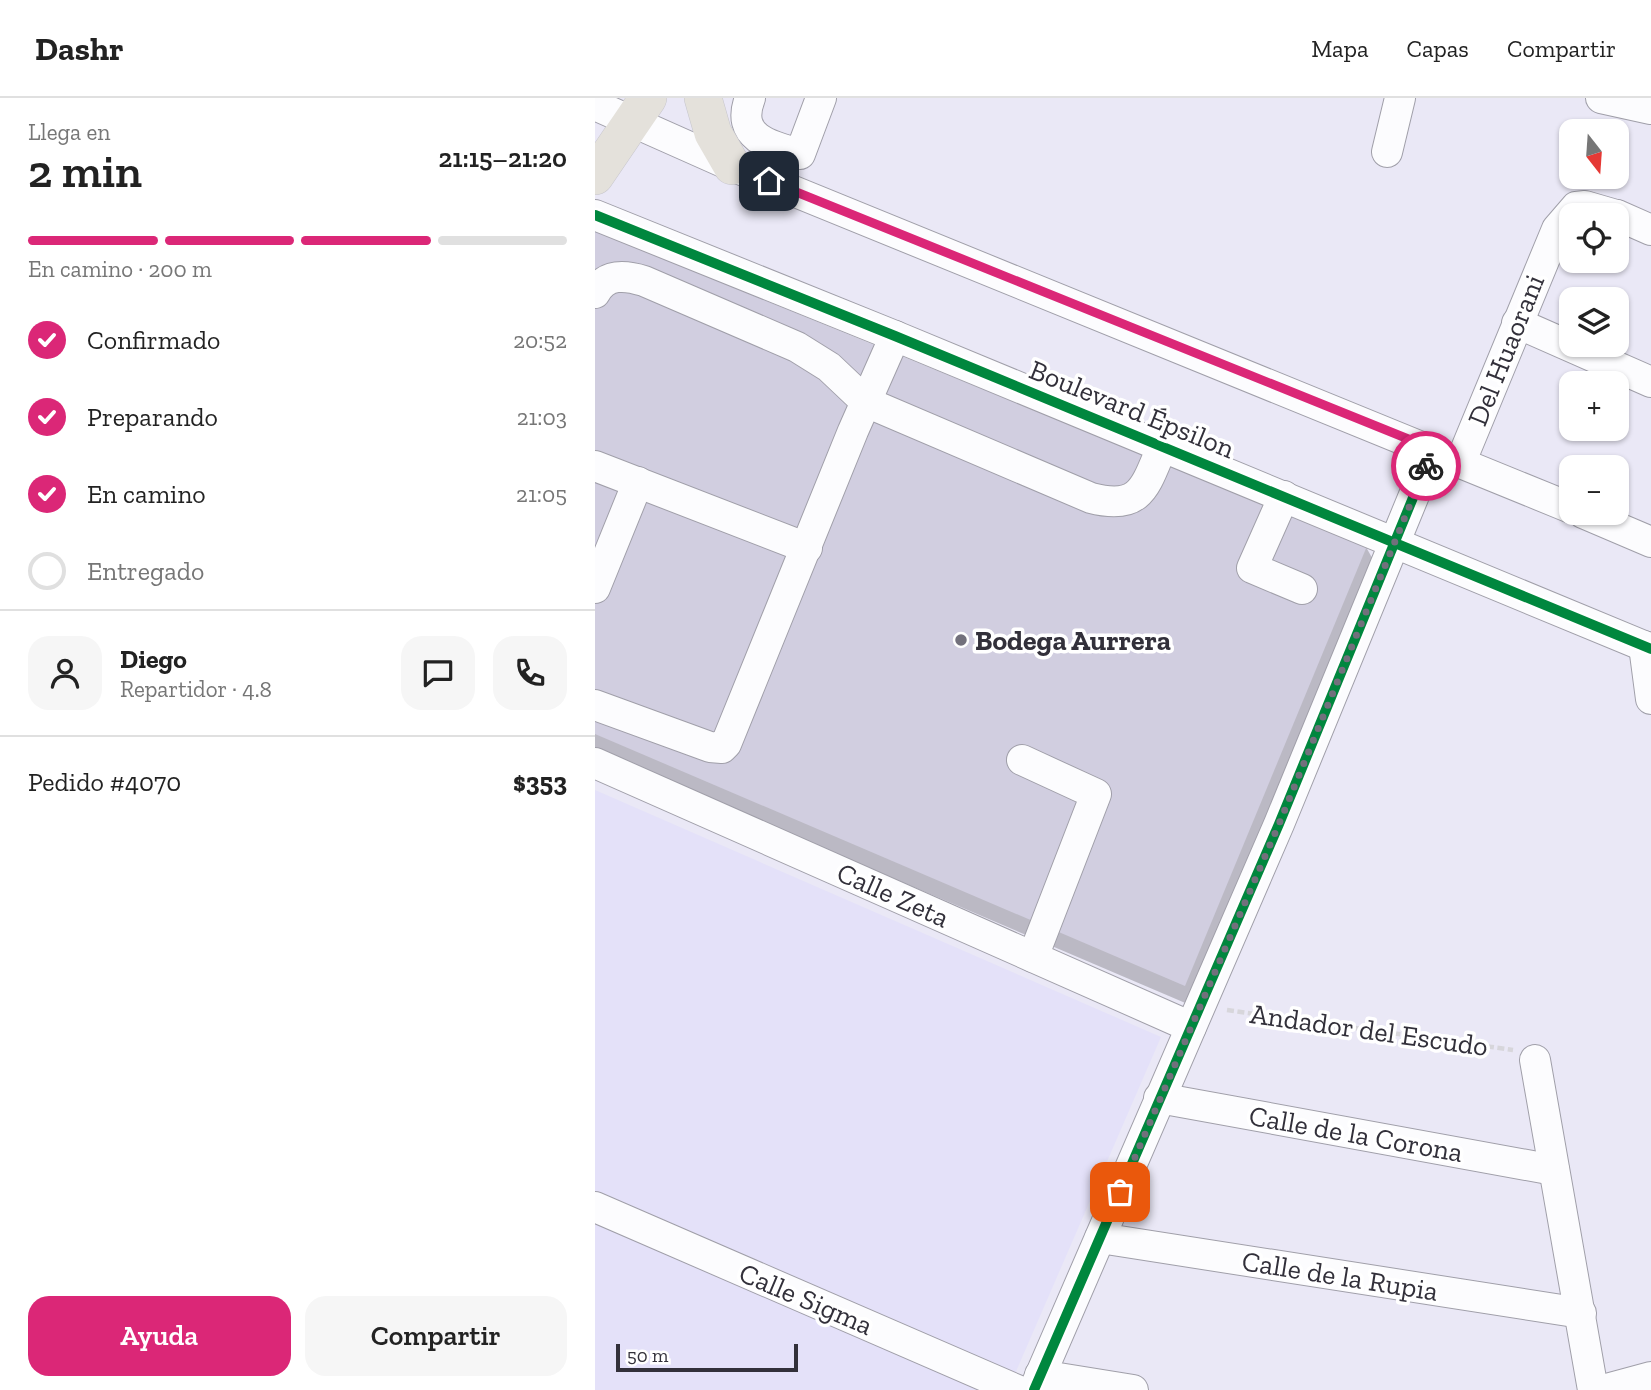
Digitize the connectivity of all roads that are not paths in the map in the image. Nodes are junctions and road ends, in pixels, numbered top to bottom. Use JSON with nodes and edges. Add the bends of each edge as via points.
{"nodes":[{"id":1,"x":703,"y":98,"type":"edge"},
{"id":2,"x":750,"y":98,"type":"edge"},
{"id":3,"x":821,"y":98,"type":"edge"},
{"id":4,"x":1400,"y":98,"type":"edge"},
{"id":5,"x":1601,"y":98,"type":"edge"},
{"id":6,"x":595,"y":105,"type":"edge"},
{"id":7,"x":639,"y":109,"type":"edge"},
{"id":8,"x":1651,"y":109,"type":"edge"},
{"id":9,"x":1387,"y":152,"type":"dead end"},
{"id":10,"x":800,"y":154,"type":"junction"},
{"id":11,"x":732,"y":166,"type":"junction"},
{"id":12,"x":595,"y":176,"type":"edge"},
{"id":13,"x":787,"y":189,"type":"junction"},
{"id":14,"x":595,"y":215,"type":"edge"},
{"id":15,"x":1629,"y":220,"type":"edge"},
{"id":16,"x":1559,"y":228,"type":"edge"},
{"id":17,"x":1651,"y":230,"type":"edge"},
{"id":18,"x":595,"y":293,"type":"edge"},
{"id":19,"x":1517,"y":323,"type":"junction"},
{"id":20,"x":895,"y":336,"type":"junction"},
{"id":21,"x":1651,"y":382,"type":"edge"},
{"id":22,"x":866,"y":402,"type":"junction"},
{"id":23,"x":1162,"y":447,"type":"junction"},
{"id":24,"x":1433,"y":449,"type":"junction"},
{"id":25,"x":1461,"y":461,"type":"junction"},
{"id":26,"x":595,"y":466,"type":"edge"},
{"id":27,"x":638,"y":482,"type":"junction"},
{"id":28,"x":1284,"y":496,"type":"junction"},
{"id":29,"x":1559,"y":503,"type":"edge"},
{"id":30,"x":1611,"y":525,"type":"edge"},
{"id":31,"x":1397,"y":542,"type":"junction"},
{"id":32,"x":1651,"y":542,"type":"edge"},
{"id":33,"x":807,"y":548,"type":"junction"},
{"id":34,"x":595,"y":588,"type":"edge"},
{"id":35,"x":1302,"y":589,"type":"dead end"},
{"id":36,"x":1647,"y":648,"type":"edge"},
{"id":37,"x":1651,"y":699,"type":"edge"},
{"id":38,"x":595,"y":705,"type":"edge"},
{"id":39,"x":1022,"y":760,"type":"dead end"},
{"id":40,"x":595,"y":764,"type":"edge"},
{"id":41,"x":1033,"y":957,"type":"junction"},
{"id":42,"x":1196,"y":1017,"type":"junction"},
{"id":43,"x":1535,"y":1060,"type":"road end"},
{"id":44,"x":1159,"y":1098,"type":"junction"},
{"id":45,"x":1554,"y":1170,"type":"junction"},
{"id":46,"x":595,"y":1207,"type":"edge"},
{"id":47,"x":1100,"y":1238,"type":"junction"},
{"id":48,"x":1581,"y":1313,"type":"junction"},
{"id":49,"x":1651,"y":1377,"type":"edge"},
{"id":50,"x":1031,"y":1385,"type":"edge"},
{"id":51,"x":1133,"y":1390,"type":"edge"},
{"id":52,"x":1593,"y":1390,"type":"edge"},
{"id":53,"x":1603,"y":1390,"type":"edge"}],
"edges":[{"from":1,"to":11,"type":"main road","via":[[713,133]]},
{"from":2,"to":10,"type":"street","via":[[746,116],[757,140]]},
{"from":3,"to":10,"type":"street"},
{"from":4,"to":9,"type":"street"},
{"from":5,"to":8,"type":"street"},
{"from":6,"to":7,"type":"street"},
{"from":7,"to":11,"type":"street"},
{"from":7,"to":12,"type":"main road"},
{"from":10,"to":13,"type":"street"},
{"from":11,"to":13,"type":"street"},
{"from":13,"to":24,"type":"street"},
{"from":14,"to":20,"type":"street","name":"Boulevard Épsilon"},
{"from":15,"to":17,"type":"street"},
{"from":16,"to":19,"type":"street","name":"Del Huaorani"},
{"from":18,"to":22,"type":"street","via":[[616,276],[644,281],[797,347],[829,367]]},
{"from":19,"to":21,"type":"street"},
{"from":19,"to":25,"type":"street","name":"Del Huaorani"},
{"from":20,"to":22,"type":"street"},
{"from":20,"to":23,"type":"street","name":"Boulevard Épsilon"},
{"from":22,"to":23,"type":"street","via":[[1107,503],[1136,498]]},
{"from":22,"to":33,"type":"street"},
{"from":23,"to":28,"type":"street","name":"Boulevard Épsilon"},
{"from":24,"to":25,"type":"street"},
{"from":24,"to":31,"type":"street"},
{"from":25,"to":29,"type":"street"},
{"from":26,"to":27,"type":"street"},
{"from":27,"to":33,"type":"street"},
{"from":27,"to":34,"type":"street"},
{"from":28,"to":31,"type":"street","name":"Boulevard Épsilon"},
{"from":28,"to":35,"type":"street","via":[[1252,568]]},
{"from":30,"to":32,"type":"street"},
{"from":31,"to":36,"type":"street","name":"Boulevard Épsilon"},
{"from":31,"to":42,"type":"street"},
{"from":33,"to":38,"type":"street","via":[[731,736],[722,748]]},
{"from":36,"to":37,"type":"street"},
{"from":39,"to":41,"type":"street","via":[[1096,794]]},
{"from":40,"to":41,"type":"street","name":"Calle Zeta"},
{"from":41,"to":42,"type":"street","name":"Calle Zeta"},
{"from":42,"to":44,"type":"street"},
{"from":43,"to":45,"type":"street"},
{"from":44,"to":45,"type":"street","name":"Calle de la Corona"},
{"from":44,"to":47,"type":"street"},
{"from":45,"to":48,"type":"street"},
{"from":46,"to":50,"type":"street","name":"Calle Sigma"},
{"from":47,"to":48,"type":"street","name":"Calle de la Rupia"},
{"from":47,"to":50,"type":"street"},
{"from":48,"to":52,"type":"street"},
{"from":49,"to":53,"type":"street"},
{"from":50,"to":51,"type":"street","name":"Calle Sigma"}]}
